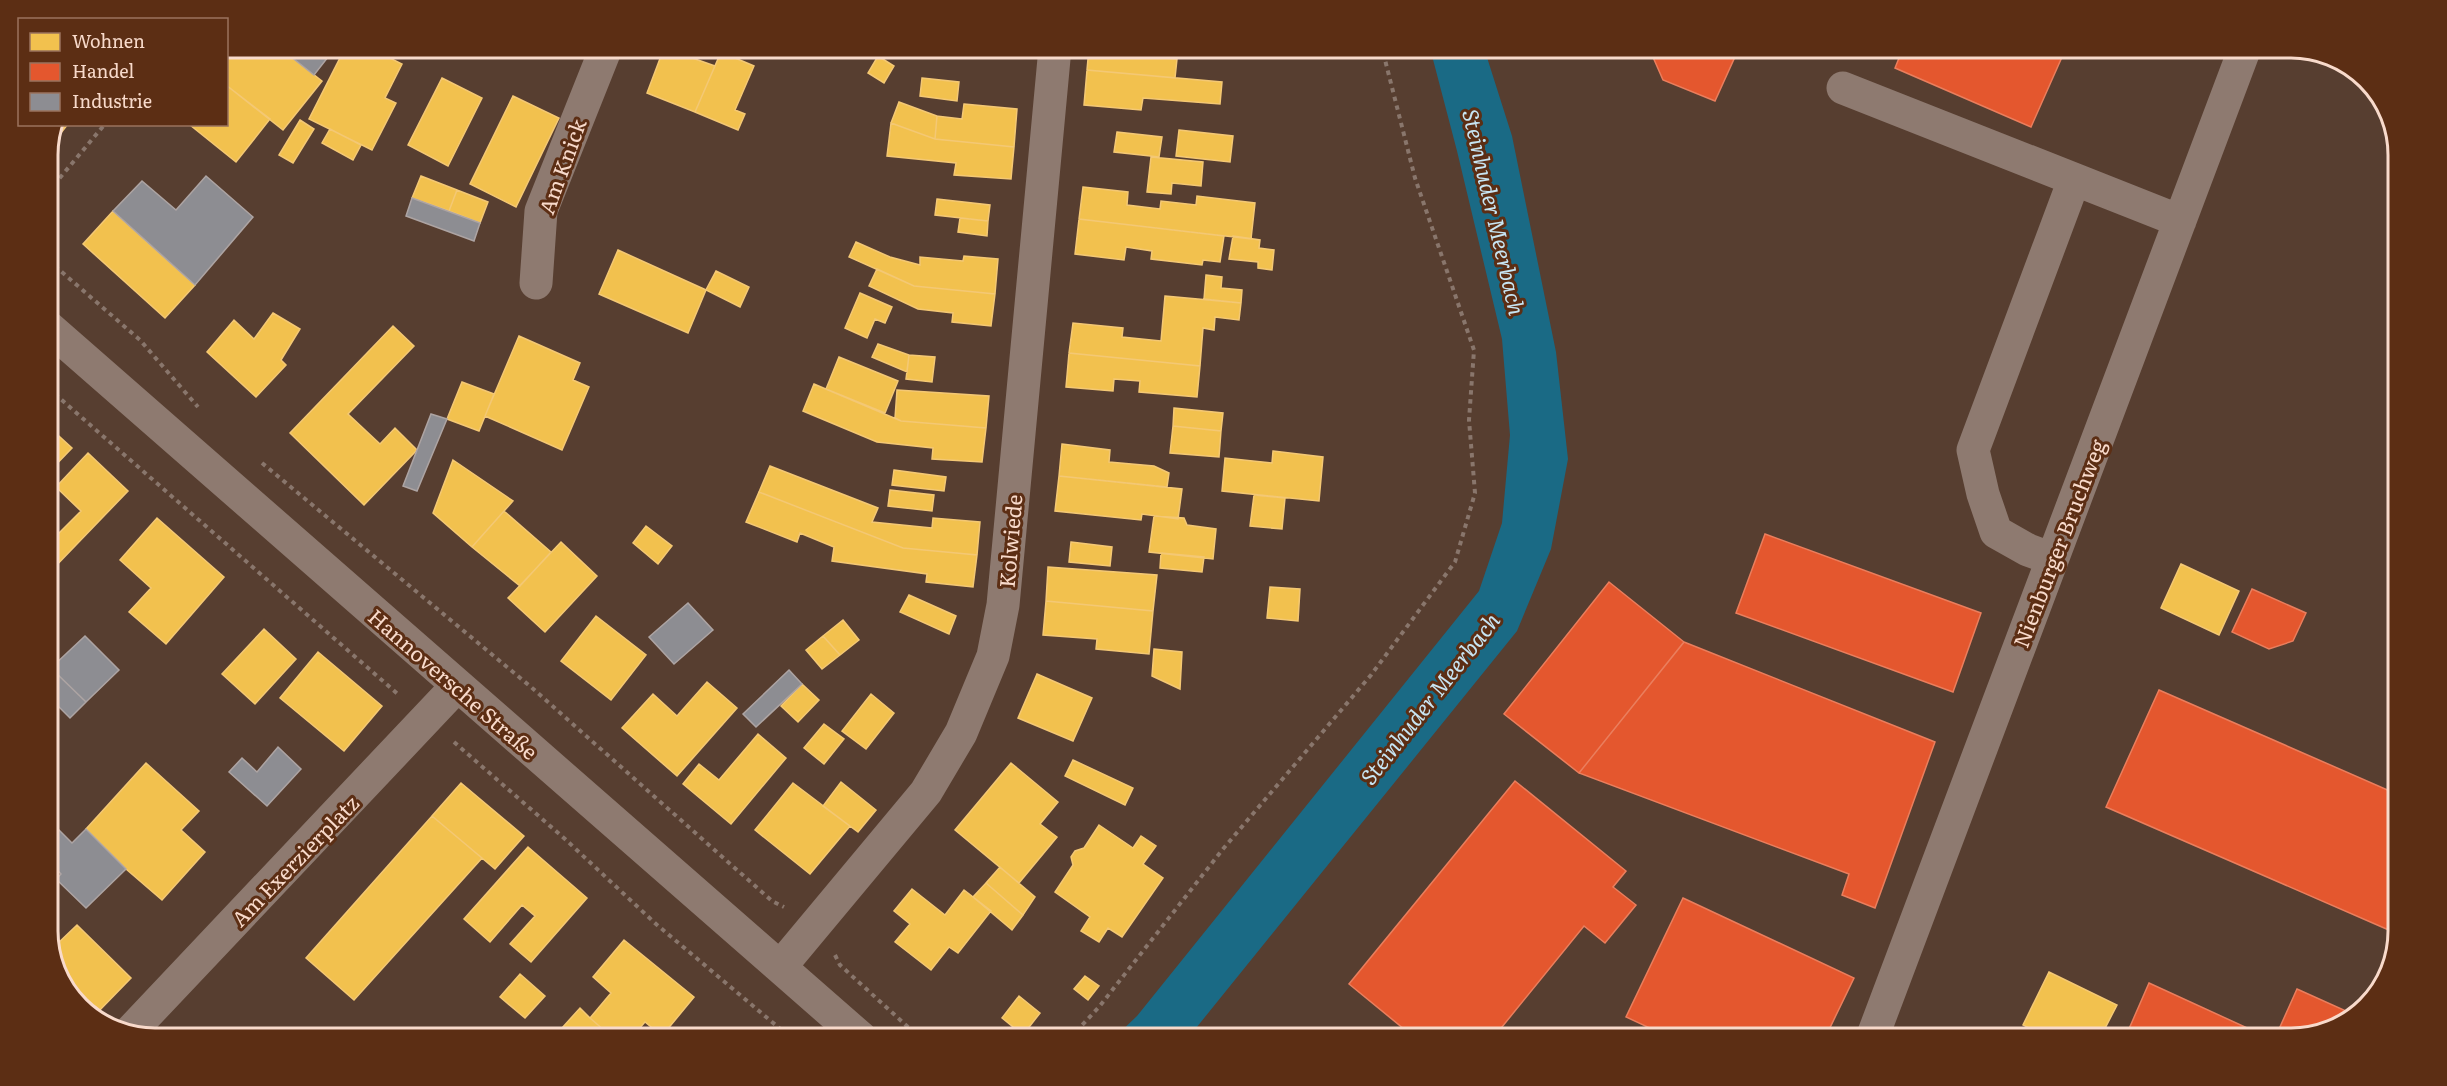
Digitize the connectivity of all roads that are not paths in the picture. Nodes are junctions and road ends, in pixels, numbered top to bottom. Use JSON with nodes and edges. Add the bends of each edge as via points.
{"nodes":[{"id":1,"x":598,"y":58,"type":"edge"},
{"id":2,"x":1054,"y":58,"type":"edge"},
{"id":3,"x":2241,"y":58,"type":"edge"},
{"id":4,"x":1843,"y":88,"type":"dead end"},
{"id":5,"x":2074,"y":180,"type":"junction"},
{"id":6,"x":2180,"y":221,"type":"junction"},
{"id":7,"x":536,"y":284,"type":"dead end"},
{"id":8,"x":59,"y":337,"type":"edge"},
{"id":9,"x":2052,"y":559,"type":"junction"},
{"id":10,"x":457,"y":686,"type":"junction"},
{"id":11,"x":781,"y":966,"type":"junction"},
{"id":12,"x":136,"y":1026,"type":"edge"},
{"id":13,"x":850,"y":1028,"type":"edge"},
{"id":14,"x":1876,"y":1028,"type":"edge"}],
"edges":[{"from":1,"to":7,"type":"street","name":"Am Knick","via":[[542,211]]},
{"from":2,"to":11,"type":"street","name":"Kolwiede","via":[[1003,605],[993,656],[961,733],[926,792]]},
{"from":3,"to":6,"type":"street","name":"Nienburger Bruchweg"},
{"from":4,"to":5,"type":"street"},
{"from":5,"to":6,"type":"street"},
{"from":5,"to":9,"type":"street","via":[[1973,450],[1996,532]]},
{"from":6,"to":9,"type":"street","name":"Nienburger Bruchweg"},
{"from":8,"to":10,"type":"street","name":"Hannoversche Straße"},
{"from":9,"to":14,"type":"street","name":"Nienburger Bruchweg"},
{"from":10,"to":11,"type":"street","name":"Hannoversche Straße"},
{"from":10,"to":12,"type":"street","name":"Am Exerzierplatz"},
{"from":11,"to":13,"type":"street","name":"Hannoversche Straße"}]}
